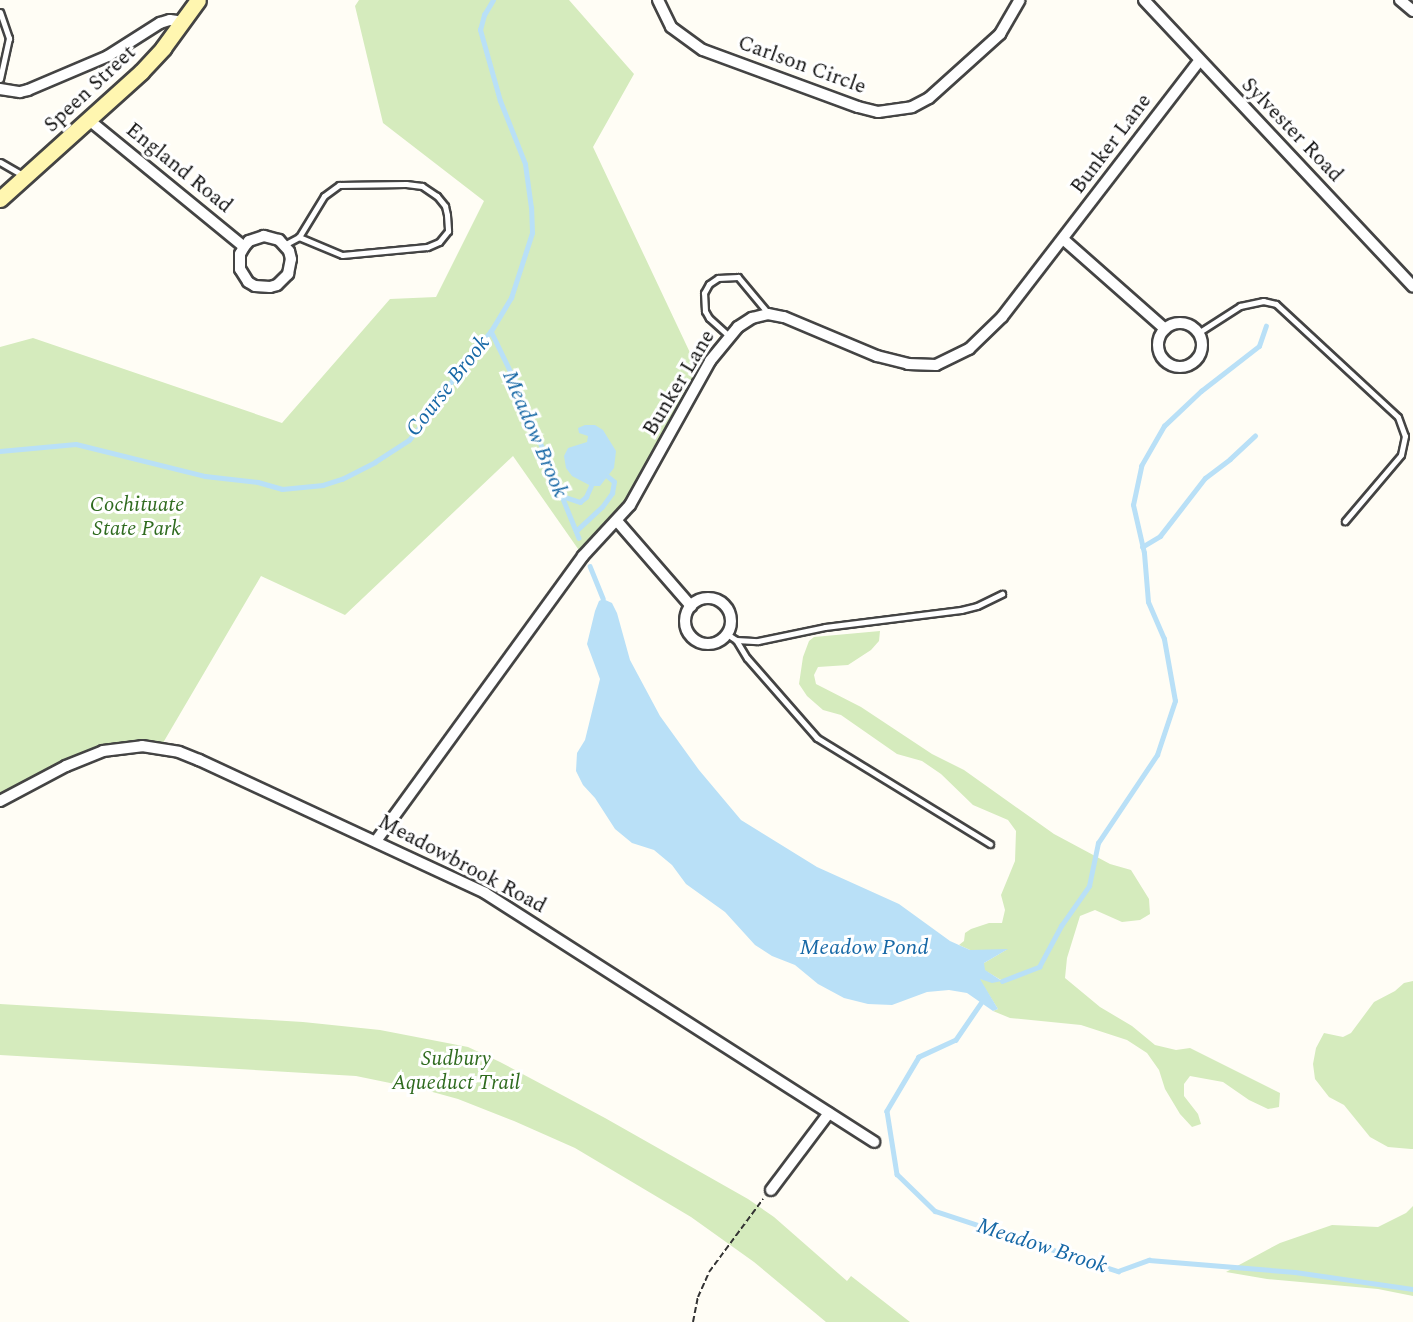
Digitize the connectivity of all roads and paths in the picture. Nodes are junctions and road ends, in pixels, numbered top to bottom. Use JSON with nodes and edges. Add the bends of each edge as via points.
{"nodes":[{"id":1,"x":198,"y":0,"type":"edge"},
{"id":2,"x":658,"y":0,"type":"edge"},
{"id":3,"x":1020,"y":0,"type":"edge"},
{"id":4,"x":1144,"y":0,"type":"edge"},
{"id":5,"x":1400,"y":0,"type":"edge"},
{"id":6,"x":1413,"y":11,"type":"edge"},
{"id":7,"x":0,"y":12,"type":"edge"},
{"id":8,"x":184,"y":22,"type":"junction"},
{"id":9,"x":1199,"y":61,"type":"junction"},
{"id":10,"x":0,"y":79,"type":"edge"},
{"id":11,"x":0,"y":89,"type":"edge"},
{"id":12,"x":89,"y":120,"type":"junction"},
{"id":13,"x":0,"y":162,"type":"edge"},
{"id":14,"x":25,"y":176,"type":"junction"},
{"id":15,"x":0,"y":199,"type":"edge"},
{"id":16,"x":299,"y":237,"type":"junction"},
{"id":17,"x":1063,"y":239,"type":"junction"},
{"id":18,"x":284,"y":245,"type":"junction"},
{"id":19,"x":244,"y":247,"type":"junction"},
{"id":20,"x":1413,"y":286,"type":"edge"},
{"id":21,"x":768,"y":314,"type":"junction"},
{"id":22,"x":1165,"y":329,"type":"junction"},
{"id":23,"x":1198,"y":333,"type":"junction"},
{"id":24,"x":729,"y":336,"type":"junction"},
{"id":25,"x":617,"y":521,"type":"junction"},
{"id":26,"x":1345,"y":521,"type":"dead end"},
{"id":27,"x":1002,"y":594,"type":"dead end"},
{"id":28,"x":691,"y":606,"type":"junction"},
{"id":29,"x":732,"y":637,"type":"junction"},
{"id":30,"x":0,"y":801,"type":"edge"},
{"id":31,"x":376,"y":841,"type":"junction"},
{"id":32,"x":990,"y":844,"type":"dead end"},
{"id":33,"x":829,"y":1113,"type":"junction"},
{"id":34,"x":874,"y":1142,"type":"dead end"},
{"id":35,"x":771,"y":1190,"type":"joint"},
{"id":36,"x":693,"y":1322,"type":"edge"}],
"edges":[{"from":1,"to":8,"type":"street","name":"Speen Street"},
{"from":2,"to":3,"type":"street","name":"Carlson Circle","via":[[671,27],[703,50],[878,112],[904,109],[929,98],[992,42]]},
{"from":4,"to":9,"type":"street","name":"Sylvester Road"},
{"from":5,"to":6,"type":"street"},
{"from":7,"to":10,"type":"lane","via":[[9,38]]},
{"from":8,"to":11,"type":"street","via":[[160,23],[108,56],[28,90]]},
{"from":8,"to":12,"type":"street","name":"Speen Street","via":[[141,72]]},
{"from":9,"to":17,"type":"street","name":"Bunker Lane"},
{"from":9,"to":20,"type":"street","name":"Sylvester Road"},
{"from":12,"to":14,"type":"street","name":"Speen Street"},
{"from":12,"to":19,"type":"street","name":"England Road"},
{"from":13,"to":14,"type":"lane"},
{"from":14,"to":15,"type":"street","name":"Speen Street"},
{"from":16,"to":16,"type":"lane","via":[[324,196],[339,185],[422,186],[437,196],[447,215],[448,231],[439,242],[427,247],[342,255]]},
{"from":16,"to":18,"type":"lane"},
{"from":17,"to":21,"type":"street","name":"Bunker Lane","via":[[1002,317],[969,349],[936,365],[908,364],[878,356]]},
{"from":17,"to":22,"type":"street"},
{"from":18,"to":19,"type":"street","via":[[264,236]]},
{"from":18,"to":19,"type":"street","via":[[291,259],[288,274],[277,285],[262,288],[248,282],[240,269]]},
{"from":21,"to":24,"type":"street","name":"Bunker Lane","via":[[752,318]]},
{"from":21,"to":24,"type":"lane","via":[[738,277],[718,278],[704,293],[705,311]]},
{"from":22,"to":23,"type":"street","via":[[1179,323]]},
{"from":22,"to":23,"type":"street","via":[[1158,348],[1165,361],[1176,367],[1190,365],[1199,356],[1202,346]]},
{"from":23,"to":26,"type":"lane","via":[[1240,306],[1263,301],[1276,304],[1398,417],[1406,436],[1401,455]]},
{"from":24,"to":25,"type":"street","name":"Bunker Lane","via":[[710,361],[641,488]]},
{"from":25,"to":28,"type":"street"},
{"from":25,"to":31,"type":"street","name":"Bunker Lane","via":[[583,556]]},
{"from":27,"to":29,"type":"lane","via":[[961,610],[825,627],[758,641]]},
{"from":28,"to":29,"type":"street","via":[[705,599],[718,601],[730,616]]},
{"from":28,"to":29,"type":"street","via":[[685,622],[693,639],[713,644]]},
{"from":29,"to":32,"type":"lane","via":[[817,738]]},
{"from":30,"to":31,"type":"street","name":"Meadowbrook Road","via":[[86,757],[142,746],[199,760]]},
{"from":31,"to":33,"type":"street","name":"Meadowbrook Road","via":[[461,880],[516,911]]},
{"from":33,"to":34,"type":"street","name":"Meadowbrook Road"},
{"from":33,"to":35,"type":"street"},
{"from":35,"to":36,"type":"path","via":[[709,1272]]}]}
